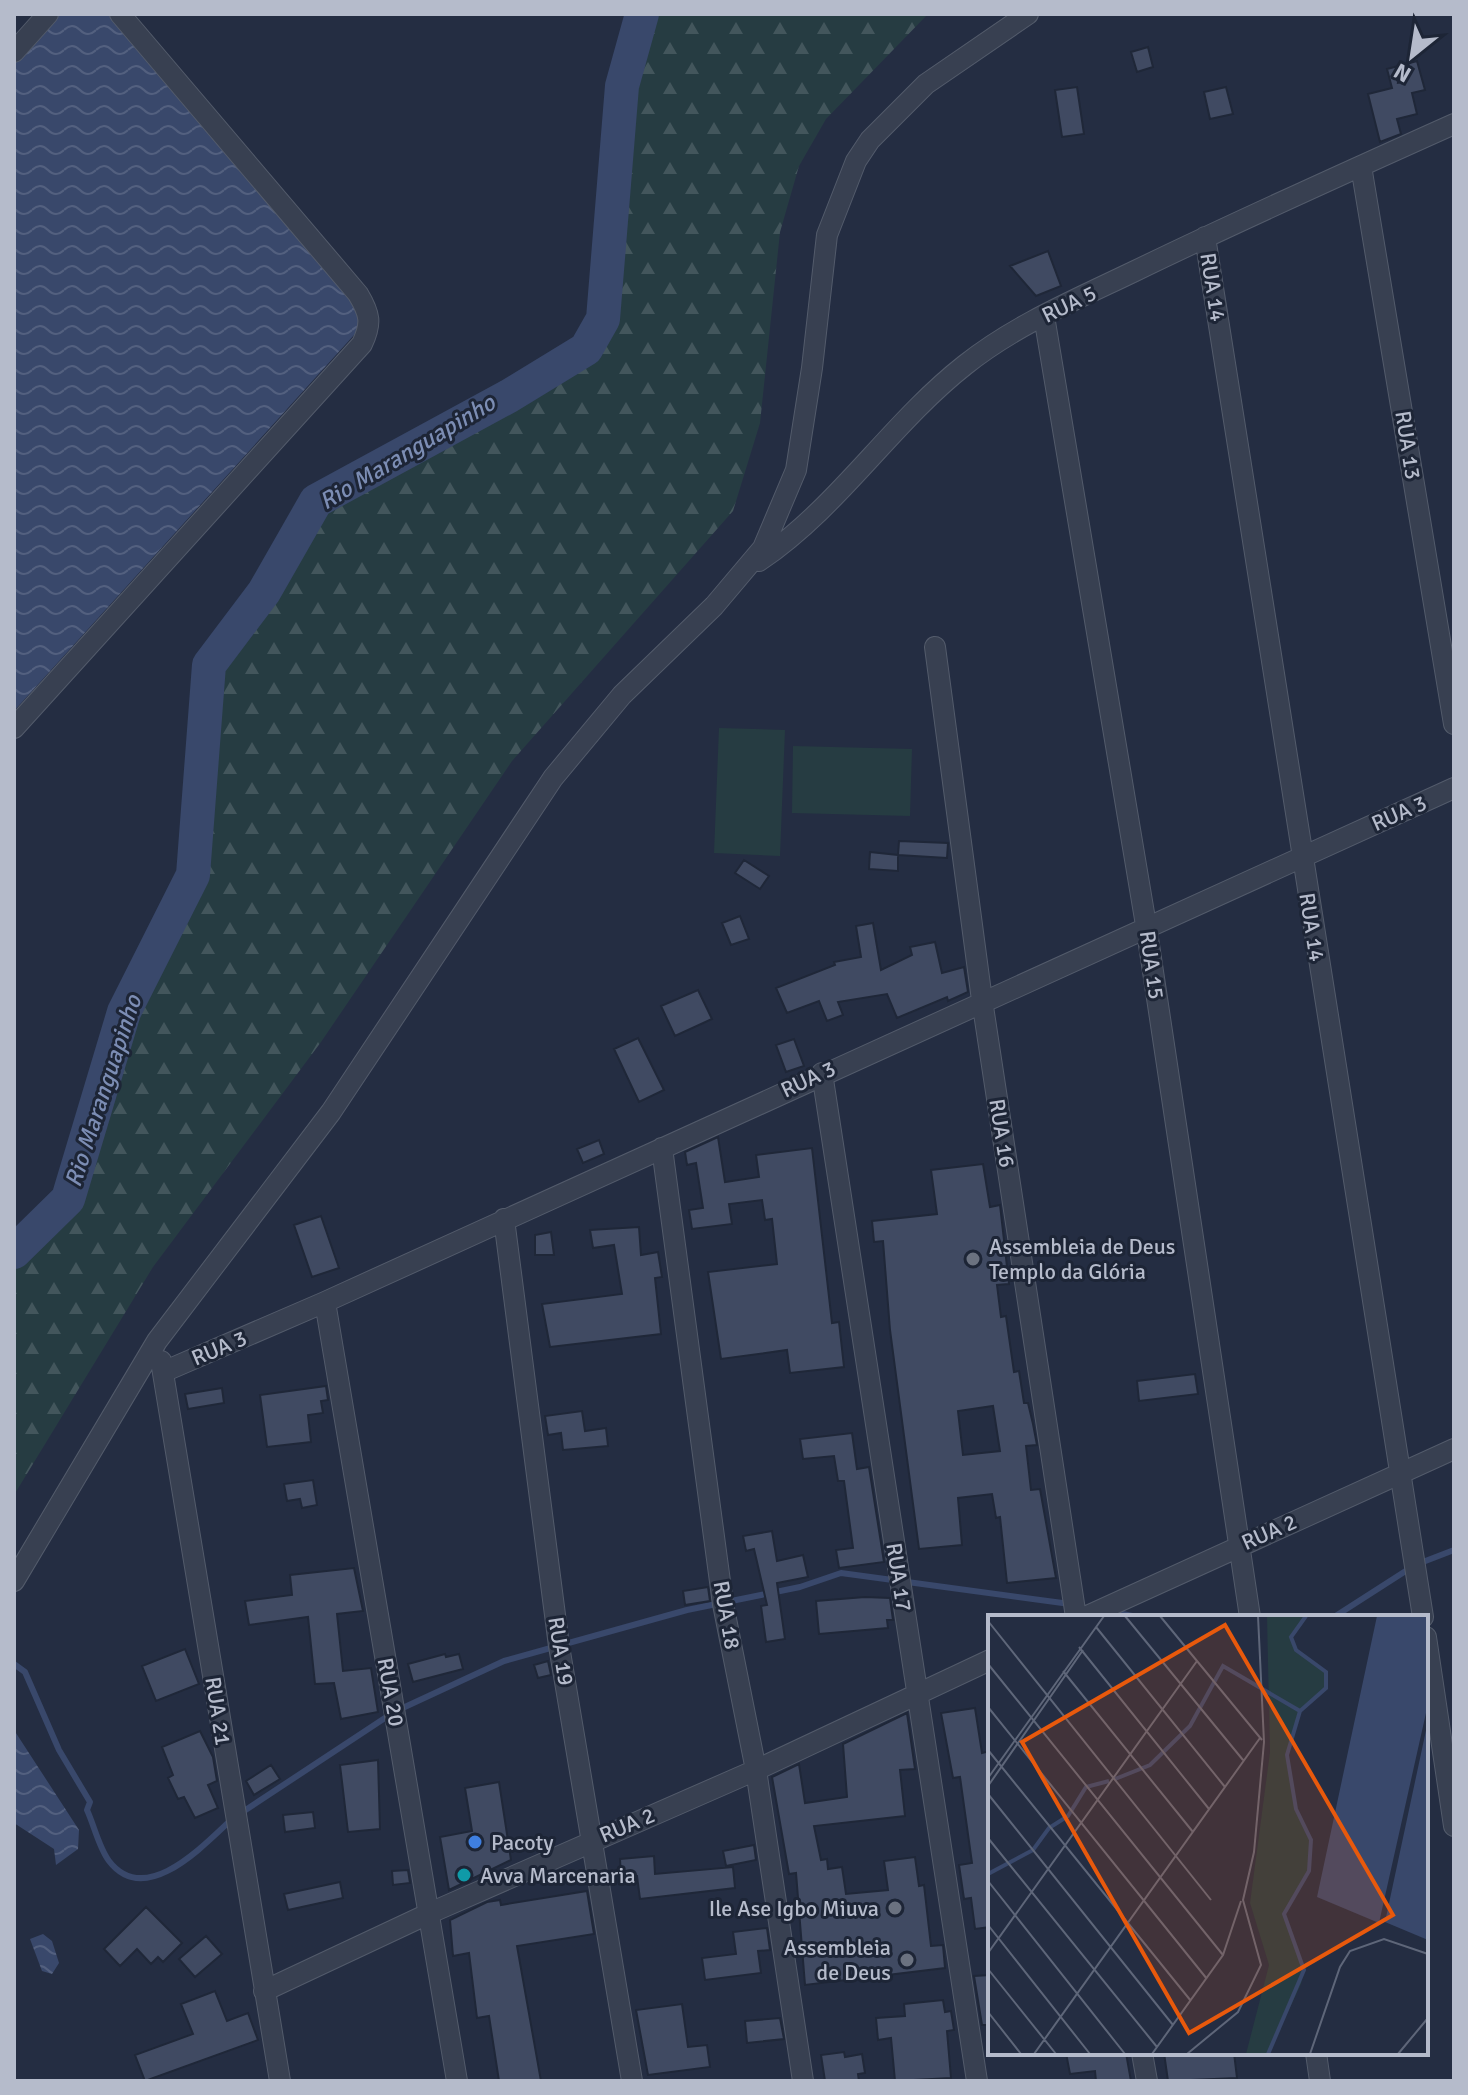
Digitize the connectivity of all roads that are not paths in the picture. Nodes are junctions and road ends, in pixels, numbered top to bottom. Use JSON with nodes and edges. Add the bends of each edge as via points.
{"nodes":[{"id":1,"x":48,"y":14,"type":"edge"},
{"id":2,"x":120,"y":14,"type":"edge"},
{"id":3,"x":1028,"y":14,"type":"edge"},
{"id":4,"x":14,"y":52,"type":"edge"},
{"id":5,"x":1454,"y":124,"type":"edge"},
{"id":6,"x":1361,"y":166,"type":"junction"},
{"id":7,"x":1205,"y":237,"type":"junction"},
{"id":8,"x":1044,"y":316,"type":"junction"},
{"id":9,"x":743,"y":572,"type":"junction"},
{"id":10,"x":935,"y":647,"type":"dead end"},
{"id":11,"x":1454,"y":724,"type":"edge"},
{"id":12,"x":14,"y":728,"type":"edge"},
{"id":13,"x":1454,"y":788,"type":"edge"},
{"id":14,"x":1301,"y":856,"type":"junction"},
{"id":15,"x":1146,"y":925,"type":"junction"},
{"id":16,"x":982,"y":1000,"type":"junction"},
{"id":17,"x":822,"y":1073,"type":"junction"},
{"id":18,"x":662,"y":1148,"type":"junction"},
{"id":19,"x":504,"y":1219,"type":"junction"},
{"id":20,"x":325,"y":1302,"type":"junction"},
{"id":21,"x":157,"y":1341,"type":"junction"},
{"id":22,"x":163,"y":1372,"type":"junction"},
{"id":23,"x":1454,"y":1449,"type":"edge"},
{"id":24,"x":1400,"y":1475,"type":"junction"},
{"id":25,"x":1237,"y":1547,"type":"junction"},
{"id":26,"x":14,"y":1581,"type":"edge"},
{"id":27,"x":1076,"y":1615,"type":"edge"},
{"id":28,"x":1089,"y":1615,"type":"edge"},
{"id":29,"x":1250,"y":1615,"type":"edge"},
{"id":30,"x":1423,"y":1615,"type":"edge"},
{"id":31,"x":1428,"y":1650,"type":"edge"},
{"id":32,"x":988,"y":1661,"type":"edge"},
{"id":33,"x":917,"y":1693,"type":"junction"},
{"id":34,"x":756,"y":1770,"type":"junction"},
{"id":35,"x":1454,"y":1826,"type":"edge"},
{"id":36,"x":593,"y":1840,"type":"junction"},
{"id":37,"x":430,"y":1913,"type":"junction"},
{"id":38,"x":264,"y":1991,"type":"junction"},
{"id":39,"x":1142,"y":2055,"type":"edge"},
{"id":40,"x":1316,"y":2055,"type":"edge"},
{"id":41,"x":280,"y":2081,"type":"edge"},
{"id":42,"x":457,"y":2081,"type":"edge"},
{"id":43,"x":632,"y":2081,"type":"edge"},
{"id":44,"x":803,"y":2081,"type":"edge"},
{"id":45,"x":977,"y":2081,"type":"edge"},
{"id":46,"x":1147,"y":2081,"type":"edge"},
{"id":47,"x":1320,"y":2081,"type":"edge"}],
"edges":[{"from":1,"to":4,"type":"street"},
{"from":2,"to":12,"type":"street","via":[[358,294],[369,311],[370,326],[362,344]]},
{"from":3,"to":9,"type":"street","via":[[926,84],[856,161],[827,235],[796,470],[777,522]]},
{"from":5,"to":6,"type":"street","name":"RUA 5"},
{"from":6,"to":7,"type":"street","name":"RUA 5"},
{"from":6,"to":11,"type":"street","name":"RUA 13"},
{"from":7,"to":8,"type":"street","name":"RUA 5"},
{"from":7,"to":14,"type":"street","name":"RUA 14"},
{"from":8,"to":9,"type":"street","name":"RUA 5","via":[[965,365],[810,523]]},
{"from":8,"to":15,"type":"street","name":"RUA 15"},
{"from":9,"to":21,"type":"street","via":[[622,695],[553,778],[331,1112]]},
{"from":10,"to":16,"type":"street","name":"RUA 16"},
{"from":13,"to":14,"type":"street","name":"RUA 3"},
{"from":14,"to":15,"type":"street","name":"RUA 3"},
{"from":14,"to":24,"type":"street","name":"RUA 14"},
{"from":15,"to":16,"type":"street","name":"RUA 3"},
{"from":15,"to":25,"type":"street","name":"RUA 15"},
{"from":16,"to":17,"type":"street","name":"RUA 3"},
{"from":16,"to":27,"type":"street","name":"RUA 16"},
{"from":17,"to":18,"type":"street","name":"RUA 3"},
{"from":17,"to":33,"type":"street","name":"RUA 17"},
{"from":18,"to":19,"type":"street","name":"RUA 3"},
{"from":18,"to":34,"type":"street","name":"RUA 18","via":[[723,1604]]},
{"from":19,"to":20,"type":"street","name":"RUA 3"},
{"from":19,"to":36,"type":"street","name":"RUA 19","via":[[559,1646]]},
{"from":20,"to":22,"type":"street","name":"RUA 3"},
{"from":20,"to":37,"type":"street","name":"RUA 20"},
{"from":21,"to":22,"type":"street","name":"RUA 21"},
{"from":21,"to":26,"type":"street"},
{"from":22,"to":38,"type":"street","name":"RUA 21"},
{"from":23,"to":24,"type":"street","name":"RUA 2"},
{"from":24,"to":25,"type":"street","name":"RUA 2"},
{"from":24,"to":30,"type":"street","name":"RUA 14"},
{"from":25,"to":28,"type":"street","name":"RUA 2"},
{"from":25,"to":29,"type":"street","name":"RUA 15"},
{"from":31,"to":35,"type":"street"},
{"from":32,"to":33,"type":"street","name":"RUA 2"},
{"from":33,"to":34,"type":"street","name":"RUA 2"},
{"from":33,"to":45,"type":"street","name":"RUA 17"},
{"from":34,"to":36,"type":"street","name":"RUA 2"},
{"from":34,"to":44,"type":"street","name":"RUA 18"},
{"from":36,"to":37,"type":"street","name":"RUA 2"},
{"from":36,"to":43,"type":"street","name":"RUA 19"},
{"from":37,"to":38,"type":"street","name":"RUA 2"},
{"from":37,"to":42,"type":"street","name":"RUA 20"},
{"from":38,"to":41,"type":"street","name":"RUA 21"},
{"from":39,"to":46,"type":"street"},
{"from":40,"to":47,"type":"street"}]}
